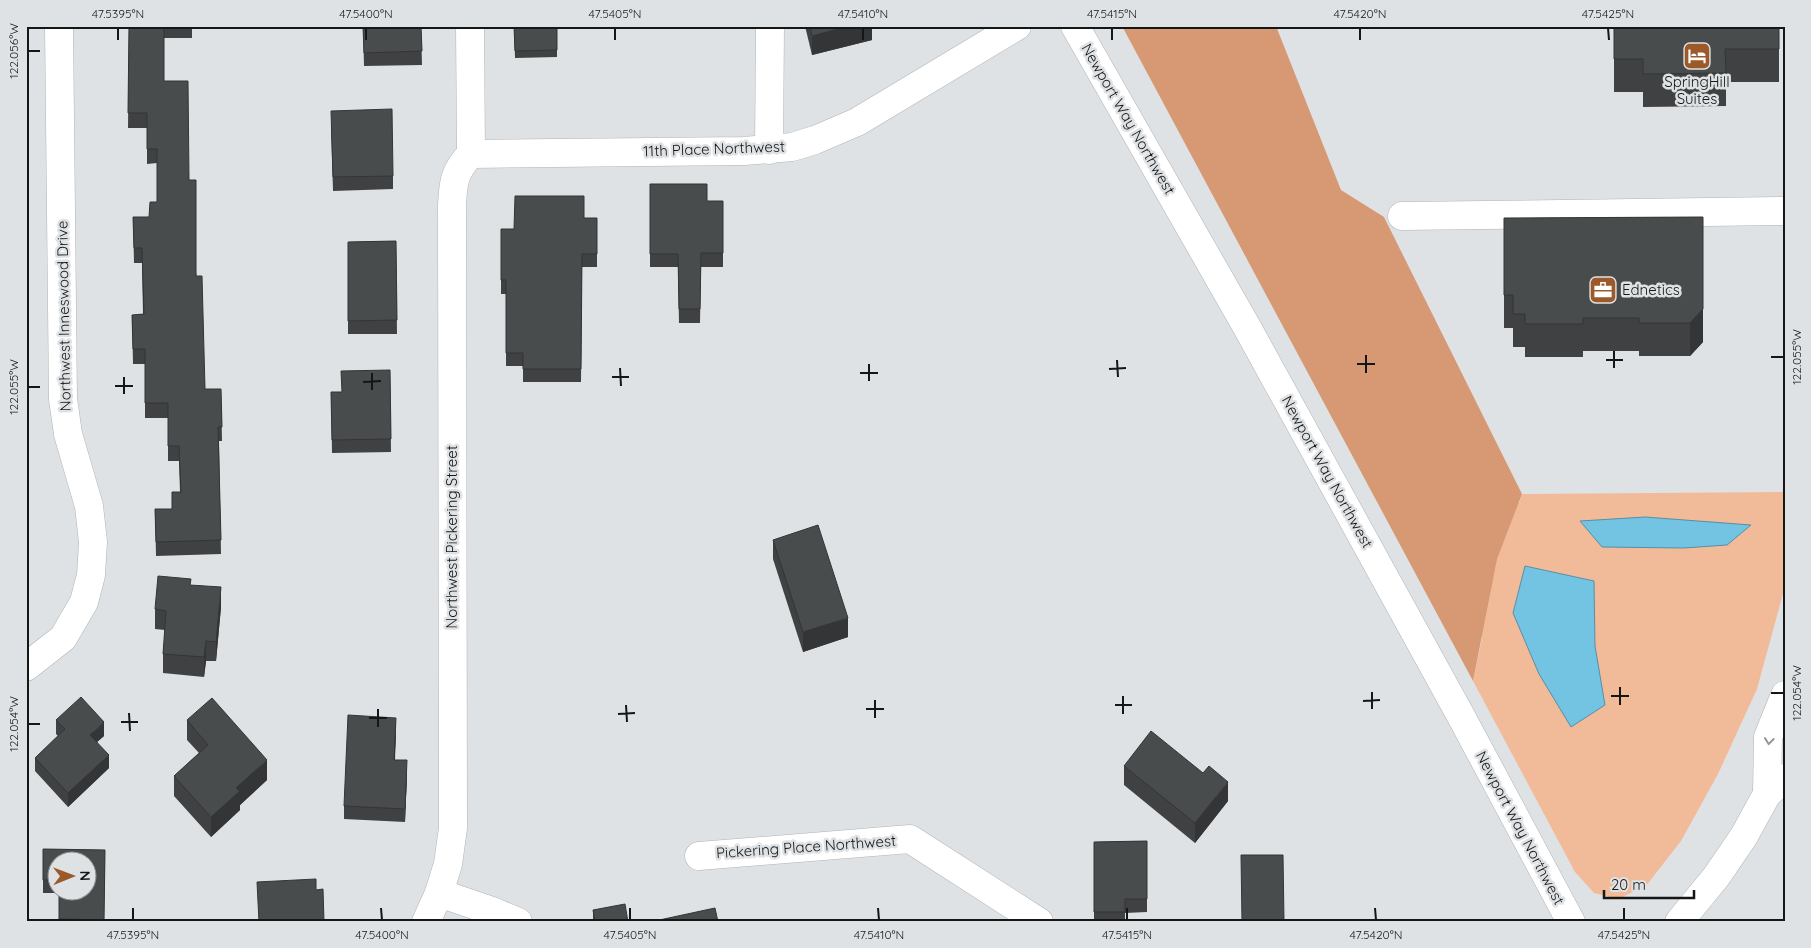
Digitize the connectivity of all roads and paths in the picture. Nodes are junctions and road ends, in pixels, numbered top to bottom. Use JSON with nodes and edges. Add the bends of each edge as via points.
{"nodes":[{"id":1,"x":59,"y":26,"type":"edge"},
{"id":2,"x":470,"y":26,"type":"edge"},
{"id":3,"x":770,"y":26,"type":"edge"},
{"id":4,"x":1017,"y":26,"type":"edge"},
{"id":5,"x":1075,"y":26,"type":"edge"},
{"id":6,"x":769,"y":150,"type":"junction"},
{"id":7,"x":471,"y":154,"type":"junction"},
{"id":8,"x":1785,"y":211,"type":"edge"},
{"id":9,"x":1402,"y":216,"type":"dead end"},
{"id":10,"x":26,"y":667,"type":"edge"},
{"id":11,"x":1785,"y":695,"type":"edge"},
{"id":12,"x":1776,"y":786,"type":"edge"},
{"id":13,"x":698,"y":856,"type":"dead end"},
{"id":14,"x":439,"y":893,"type":"junction"},
{"id":15,"x":426,"y":922,"type":"edge"},
{"id":16,"x":518,"y":922,"type":"edge"},
{"id":17,"x":1039,"y":922,"type":"edge"},
{"id":18,"x":1571,"y":922,"type":"edge"},
{"id":19,"x":1680,"y":922,"type":"edge"}],
"edges":[{"from":1,"to":10,"type":"street","name":"Northwest Inneswood Drive","via":[[63,399],[68,434],[89,506],[93,542],[91,575],[84,602],[63,638]]},
{"from":2,"to":7,"type":"street"},
{"from":3,"to":6,"type":"street"},
{"from":4,"to":6,"type":"street","name":"11th Place Northwest","via":[[857,122],[815,140]]},
{"from":5,"to":18,"type":"street","name":"Newport Way Northwest","via":[[1248,329]]},
{"from":6,"to":7,"type":"street","name":"11th Place Northwest"},
{"from":7,"to":14,"type":"street","name":"Northwest Pickering Street","via":[[460,164],[454,180],[452,206],[453,828],[448,864]]},
{"from":8,"to":9,"type":"street"},
{"from":11,"to":12,"type":"street","one_way":true,"via":[[1768,737]]},
{"from":12,"to":19,"type":"street","via":[[1716,876]]},
{"from":13,"to":17,"type":"street","name":"Pickering Place Northwest","via":[[910,839]]},
{"from":14,"to":15,"type":"street","name":"Northwest Pickering Street"},
{"from":14,"to":16,"type":"street"}]}
